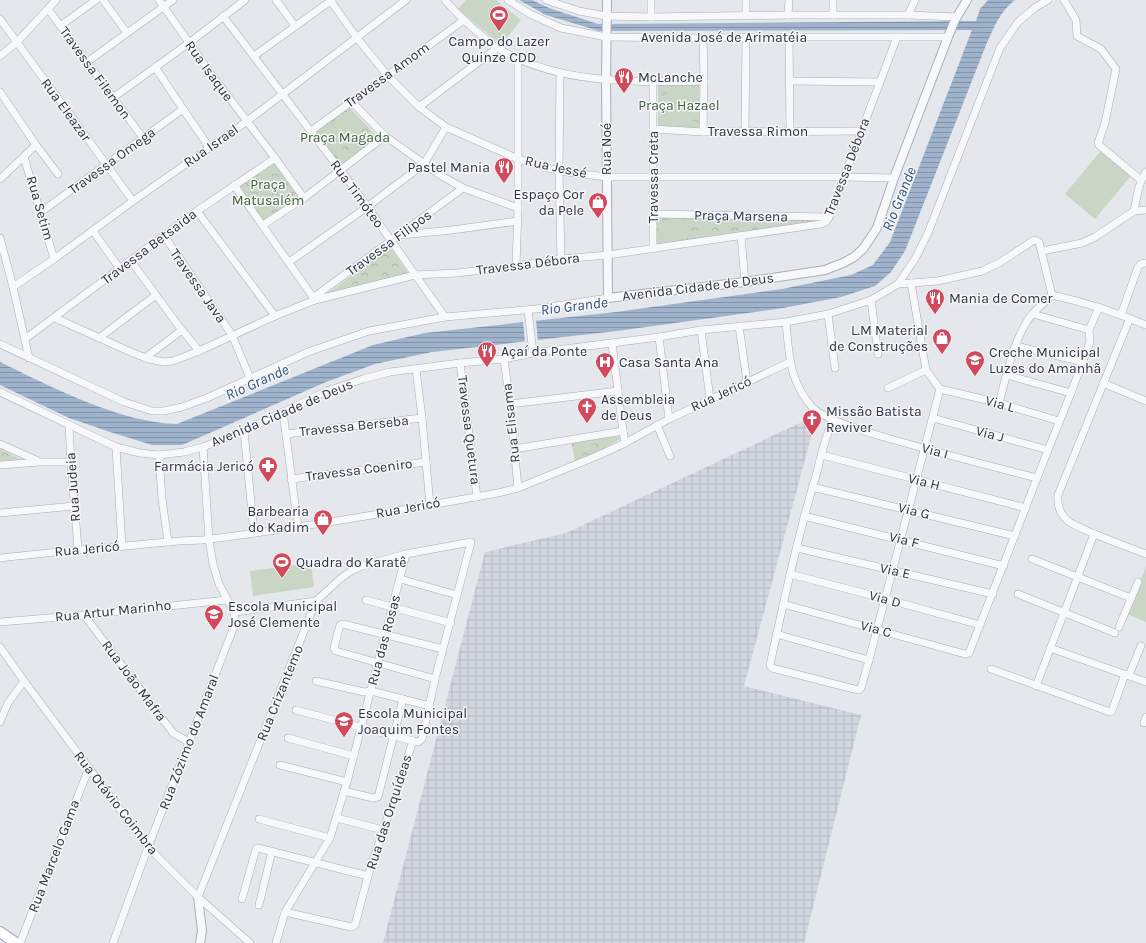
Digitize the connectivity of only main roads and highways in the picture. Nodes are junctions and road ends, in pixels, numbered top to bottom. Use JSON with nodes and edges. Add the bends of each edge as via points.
{"nodes":[{"id":1,"x":0,"y":932,"type":"edge"},
{"id":2,"x":16,"y":943,"type":"edge"}],
"edges":[{"from":1,"to":2,"type":"main road"}]}
